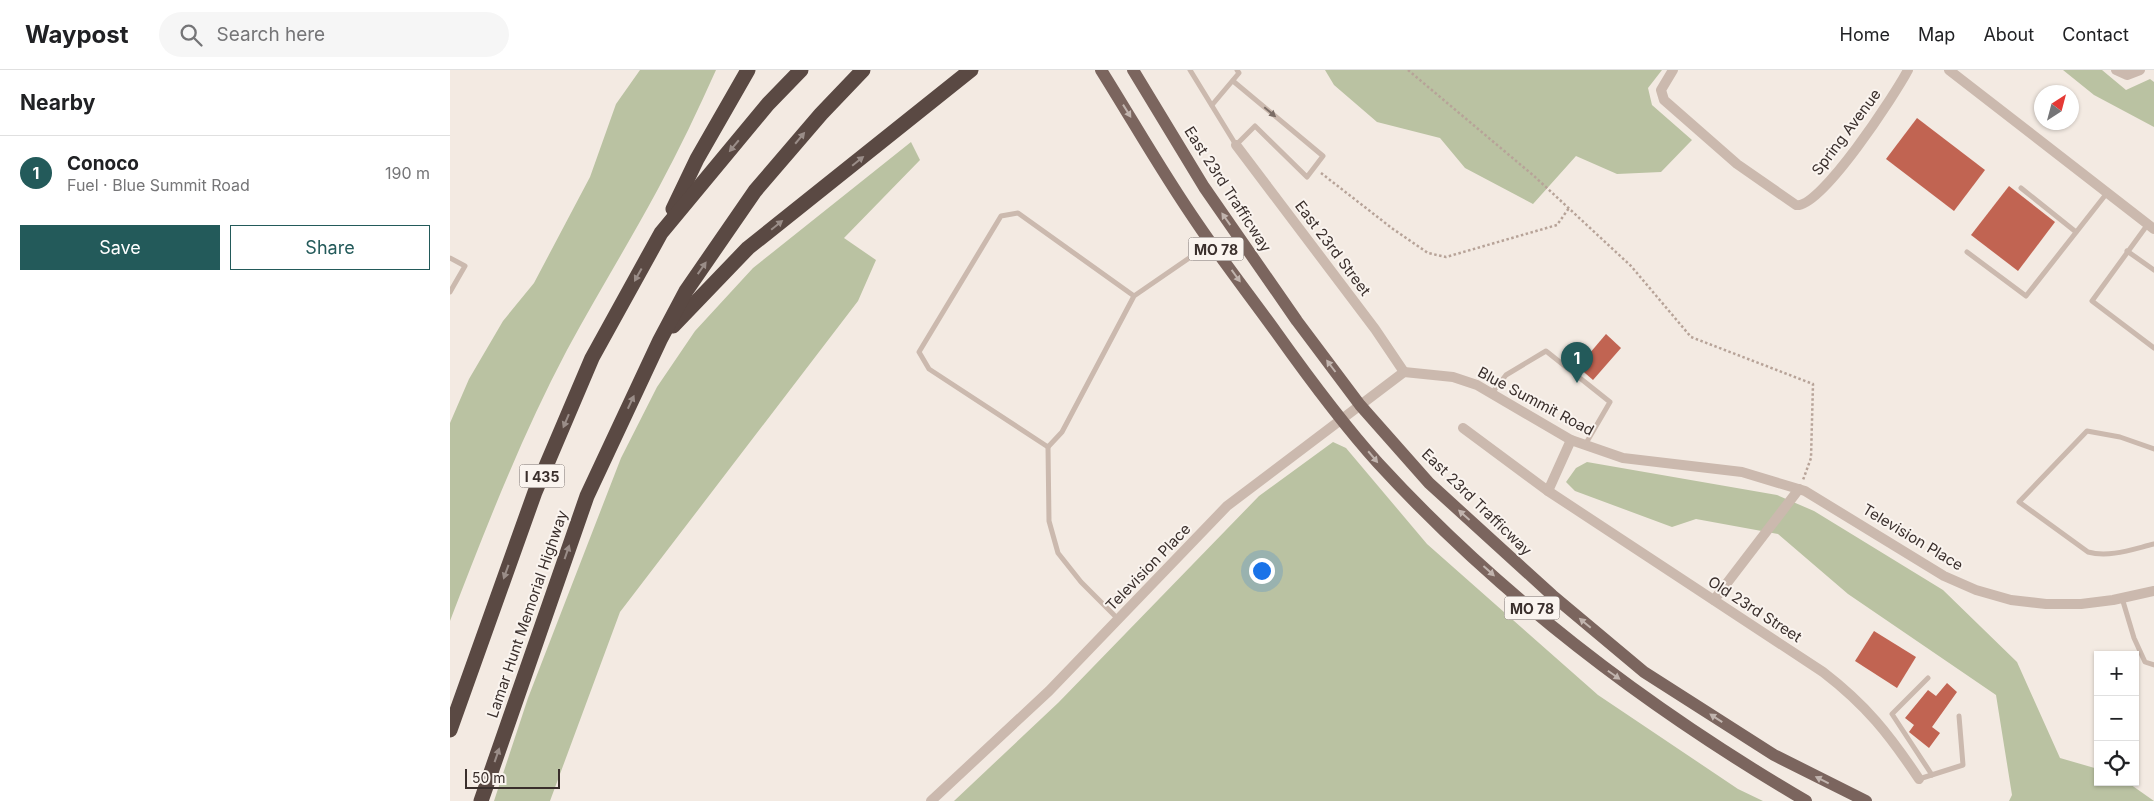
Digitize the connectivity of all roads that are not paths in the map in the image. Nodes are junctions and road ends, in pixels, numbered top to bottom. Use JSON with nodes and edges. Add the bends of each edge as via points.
{"nodes":[{"id":1,"x":748,"y":70,"type":"edge"},
{"id":2,"x":801,"y":70,"type":"edge"},
{"id":3,"x":863,"y":70,"type":"edge"},
{"id":4,"x":971,"y":70,"type":"edge"},
{"id":5,"x":1102,"y":70,"type":"edge"},
{"id":6,"x":1133,"y":70,"type":"edge"},
{"id":7,"x":1190,"y":70,"type":"edge"},
{"id":8,"x":1237,"y":70,"type":"edge"},
{"id":9,"x":1673,"y":70,"type":"edge"},
{"id":10,"x":1908,"y":70,"type":"edge"},
{"id":11,"x":1949,"y":70,"type":"edge"},
{"id":12,"x":2116,"y":70,"type":"edge"},
{"id":13,"x":2140,"y":70,"type":"edge"},
{"id":14,"x":1233,"y":81,"type":"junction"},
{"id":15,"x":1212,"y":105,"type":"junction"},
{"id":16,"x":1236,"y":144,"type":"junction"},
{"id":17,"x":2021,"y":188,"type":"dead end"},
{"id":18,"x":2107,"y":193,"type":"junction"},
{"id":19,"x":2151,"y":227,"type":"edge"},
{"id":20,"x":2076,"y":232,"type":"junction"},
{"id":21,"x":661,"y":233,"type":"junction"},
{"id":22,"x":1211,"y":243,"type":"junction"},
{"id":23,"x":2128,"y":250,"type":"junction"},
{"id":24,"x":1967,"y":252,"type":"dead end"},
{"id":25,"x":450,"y":258,"type":"edge"},
{"id":26,"x":2154,"y":270,"type":"edge"},
{"id":27,"x":450,"y":292,"type":"edge"},
{"id":28,"x":1134,"y":296,"type":"junction"},
{"id":29,"x":660,"y":340,"type":"junction"},
{"id":30,"x":2154,"y":348,"type":"edge"},
{"id":31,"x":1404,"y":372,"type":"junction"},
{"id":32,"x":1492,"y":393,"type":"junction"},
{"id":33,"x":1360,"y":405,"type":"junction"},
{"id":34,"x":1342,"y":420,"type":"junction"},
{"id":35,"x":1463,"y":428,"type":"dead end"},
{"id":36,"x":1571,"y":440,"type":"junction"},
{"id":37,"x":1585,"y":445,"type":"junction"},
{"id":38,"x":1048,"y":447,"type":"junction"},
{"id":39,"x":2154,"y":449,"type":"edge"},
{"id":40,"x":1800,"y":489,"type":"junction"},
{"id":41,"x":1548,"y":491,"type":"junction"},
{"id":42,"x":2154,"y":544,"type":"edge"},
{"id":43,"x":2154,"y":591,"type":"edge"},
{"id":44,"x":2122,"y":598,"type":"junction"},
{"id":45,"x":1714,"y":600,"type":"junction"},
{"id":46,"x":1118,"y":619,"type":"junction"},
{"id":47,"x":2154,"y":665,"type":"edge"},
{"id":48,"x":1928,"y":678,"type":"dead end"},
{"id":49,"x":1959,"y":716,"type":"dead end"},
{"id":50,"x":450,"y":730,"type":"edge"},
{"id":51,"x":1932,"y":775,"type":"junction"},
{"id":52,"x":1919,"y":779,"type":"joint"},
{"id":53,"x":481,"y":801,"type":"edge"},
{"id":54,"x":930,"y":801,"type":"edge"},
{"id":55,"x":1806,"y":801,"type":"edge"},
{"id":56,"x":1866,"y":801,"type":"edge"}],
"edges":[{"from":1,"to":21,"type":"highway","via":[[697,160]]},
{"from":2,"to":21,"type":"highway","number":"I 435","one_way":true,"via":[[768,104]]},
{"from":29,"to":3,"type":"highway","name":"Lamar Hunt Memorial Highway","one_way":true,"via":[[686,291],[755,190]]},
{"from":29,"to":4,"type":"highway","one_way":true,"via":[[748,248]]},
{"from":5,"to":22,"type":"main road","number":"MO 78","one_way":true},
{"from":33,"to":6,"type":"main road","name":"East 23rd Trafficway","number":"MO 78","one_way":true,"via":[[1204,187]]},
{"from":7,"to":15,"type":"lane"},
{"from":8,"to":14,"type":"lane","via":[[1239,73]]},
{"from":9,"to":10,"type":"street","name":"Spring Avenue","via":[[1661,90],[1664,100],[1737,164],[1801,206],[1809,202],[1838,171],[1871,129]]},
{"from":11,"to":18,"type":"street"},
{"from":12,"to":13,"type":"street","via":[[2127,76]]},
{"from":14,"to":15,"type":"lane"},
{"from":14,"to":16,"type":"lane","one_way":true,"via":[[1323,156],[1307,176],[1255,126]]},
{"from":15,"to":16,"type":"lane"},
{"from":16,"to":31,"type":"street","name":"East 23rd Street","via":[[1376,329]]},
{"from":17,"to":20,"type":"lane"},
{"from":18,"to":19,"type":"street"},
{"from":18,"to":20,"type":"lane"},
{"from":19,"to":23,"type":"lane"},
{"from":20,"to":24,"type":"lane","via":[[2026,296]]},
{"from":21,"to":50,"type":"highway","number":"I 435","one_way":true,"via":[[592,358],[539,484]]},
{"from":22,"to":28,"type":"lane"},
{"from":22,"to":34,"type":"main road","number":"MO 78","one_way":true},
{"from":23,"to":26,"type":"lane"},
{"from":23,"to":30,"type":"lane","via":[[2092,301]]},
{"from":25,"to":27,"type":"lane","via":[[465,266]]},
{"from":28,"to":38,"type":"lane","via":[[1062,432]]},
{"from":28,"to":38,"type":"lane","via":[[1018,213],[1001,216],[919,352],[929,369]]},
{"from":53,"to":29,"type":"highway","name":"Lamar Hunt Memorial Highway","one_way":true,"via":[[587,496]]},
{"from":31,"to":32,"type":"street","name":"Blue Summit Road","via":[[1453,377]]},
{"from":31,"to":33,"type":"street","name":"Television Place"},
{"from":32,"to":36,"type":"street","name":"Blue Summit Road"},
{"from":32,"to":37,"type":"lane","via":[[1506,375],[1546,351],[1610,402]]},
{"from":33,"to":34,"type":"street","name":"Television Place"},
{"from":56,"to":33,"type":"main road","name":"East 23rd Trafficway","number":"MO 78","one_way":true,"via":[[1774,755],[1644,672],[1552,595],[1429,483]]},
{"from":34,"to":46,"type":"street","name":"Television Place","via":[[1227,506]]},
{"from":34,"to":55,"type":"main road","number":"MO 78","one_way":true,"via":[[1436,524],[1608,671],[1747,766]]},
{"from":35,"to":41,"type":"street"},
{"from":36,"to":37,"type":"street","name":"Blue Summit Road"},
{"from":36,"to":41,"type":"street"},
{"from":37,"to":40,"type":"street","name":"Blue Summit Road","via":[[1623,458],[1742,472]]},
{"from":38,"to":46,"type":"lane","via":[[1049,521],[1058,553]]},
{"from":39,"to":42,"type":"lane","via":[[2120,437],[2087,431],[2019,502],[2088,552],[2108,554]]},
{"from":40,"to":44,"type":"street","name":"Television Place","via":[[1944,576],[1976,590],[2010,600],[2046,604],[2082,604]]},
{"from":40,"to":45,"type":"street"},
{"from":41,"to":45,"type":"street","name":"Old 23rd Street"},
{"from":43,"to":44,"type":"street","name":"Television Place"},
{"from":44,"to":47,"type":"lane","via":[[2145,662]]},
{"from":45,"to":52,"type":"street","name":"Old 23rd Street","via":[[1843,688],[1881,725]]},
{"from":46,"to":54,"type":"street","name":"Television Place","via":[[1049,691]]},
{"from":48,"to":51,"type":"lane","via":[[1892,714]]},
{"from":49,"to":51,"type":"lane","via":[[1963,765]]},
{"from":51,"to":52,"type":"lane"}]}
